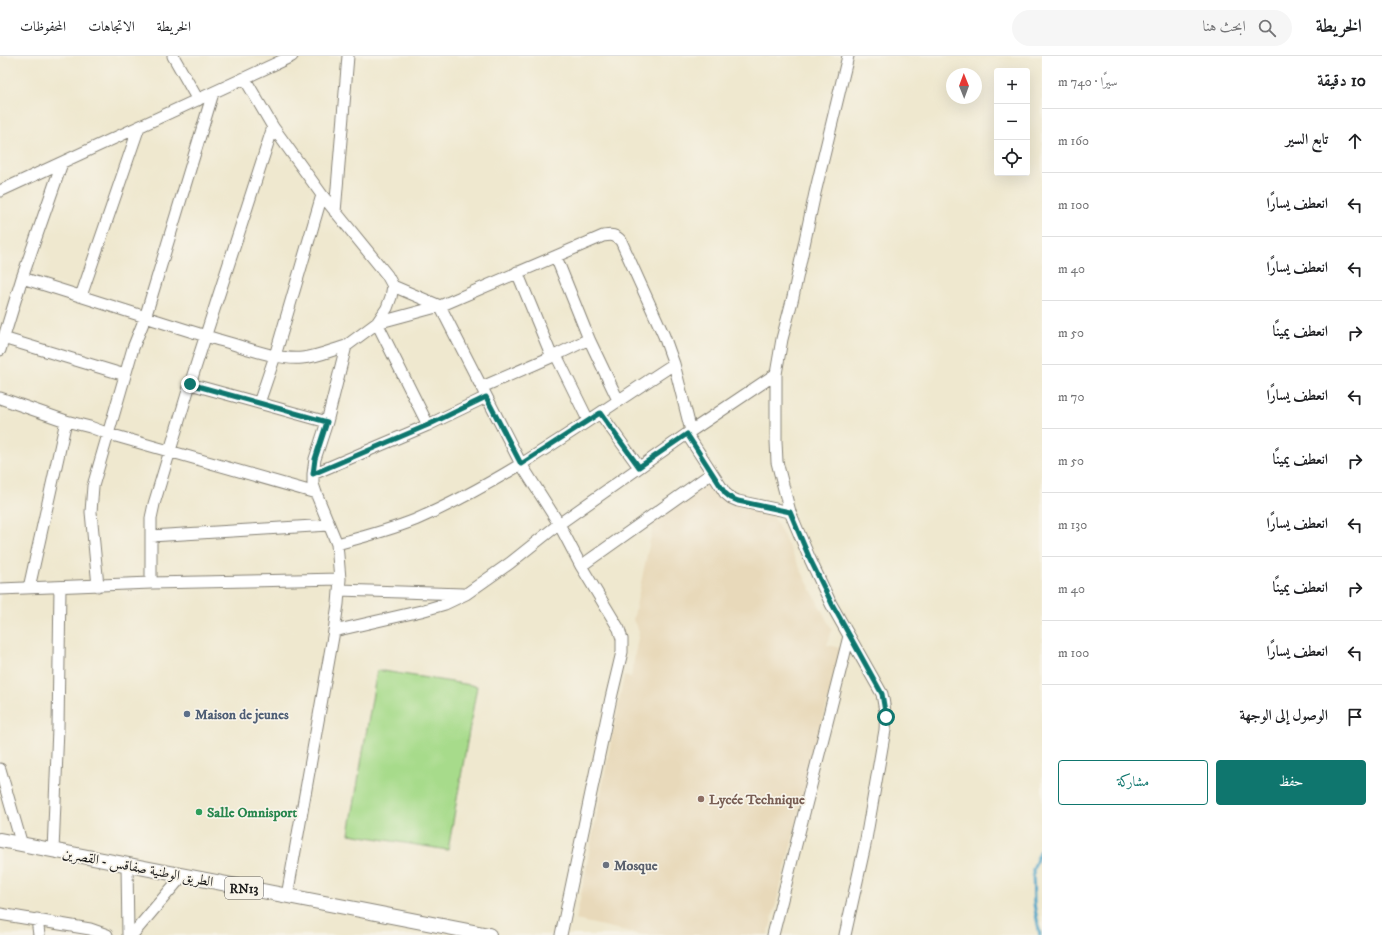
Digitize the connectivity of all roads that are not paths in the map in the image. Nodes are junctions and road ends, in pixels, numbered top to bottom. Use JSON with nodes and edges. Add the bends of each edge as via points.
{"nodes":[{"id":1,"x":173,"y":56,"type":"edge"},
{"id":2,"x":292,"y":56,"type":"edge"},
{"id":3,"x":348,"y":56,"type":"edge"},
{"id":4,"x":848,"y":56,"type":"edge"},
{"id":5,"x":245,"y":78,"type":"junction"},
{"id":6,"x":213,"y":93,"type":"junction"},
{"id":7,"x":198,"y":100,"type":"junction"},
{"id":8,"x":273,"y":127,"type":"junction"},
{"id":9,"x":140,"y":128,"type":"junction"},
{"id":10,"x":62,"y":163,"type":"junction"},
{"id":11,"x":0,"y":191,"type":"edge"},
{"id":12,"x":322,"y":195,"type":"junction"},
{"id":13,"x":335,"y":212,"type":"junction"},
{"id":14,"x":556,"y":257,"type":"junction"},
{"id":15,"x":517,"y":272,"type":"junction"},
{"id":16,"x":22,"y":278,"type":"junction"},
{"id":17,"x":393,"y":286,"type":"junction"},
{"id":18,"x":81,"y":296,"type":"junction"},
{"id":19,"x":440,"y":306,"type":"junction"},
{"id":20,"x":145,"y":318,"type":"junction"},
{"id":21,"x":377,"y":323,"type":"junction"},
{"id":22,"x":206,"y":336,"type":"junction"},
{"id":23,"x":3,"y":338,"type":"junction"},
{"id":24,"x":589,"y":339,"type":"junction"},
{"id":25,"x":346,"y":346,"type":"junction"},
{"id":26,"x":0,"y":350,"type":"edge"},
{"id":27,"x":275,"y":356,"type":"junction"},
{"id":28,"x":554,"y":356,"type":"junction"},
{"id":29,"x":674,"y":364,"type":"junction"},
{"id":30,"x":776,"y":374,"type":"junction"},
{"id":31,"x":125,"y":375,"type":"junction"},
{"id":32,"x":190,"y":384,"type":"junction"},
{"id":33,"x":484,"y":392,"type":"junction"},
{"id":34,"x":0,"y":398,"type":"edge"},
{"id":35,"x":618,"y":400,"type":"junction"},
{"id":36,"x":259,"y":403,"type":"junction"},
{"id":37,"x":600,"y":413,"type":"junction"},
{"id":38,"x":66,"y":420,"type":"junction"},
{"id":39,"x":588,"y":420,"type":"junction"},
{"id":40,"x":327,"y":422,"type":"junction"},
{"id":41,"x":428,"y":425,"type":"junction"},
{"id":42,"x":689,"y":433,"type":"junction"},
{"id":43,"x":109,"y":434,"type":"junction"},
{"id":44,"x":169,"y":452,"type":"junction"},
{"id":45,"x":521,"y":464,"type":"junction"},
{"id":46,"x":639,"y":467,"type":"junction"},
{"id":47,"x":712,"y":473,"type":"junction"},
{"id":48,"x":313,"y":474,"type":"junction"},
{"id":49,"x":316,"y":494,"type":"junction"},
{"id":50,"x":790,"y":512,"type":"junction"},
{"id":51,"x":559,"y":524,"type":"junction"},
{"id":52,"x":329,"y":525,"type":"junction"},
{"id":53,"x":151,"y":536,"type":"junction"},
{"id":54,"x":337,"y":544,"type":"junction"},
{"id":55,"x":581,"y":566,"type":"junction"},
{"id":56,"x":340,"y":579,"type":"junction"},
{"id":57,"x":151,"y":583,"type":"junction"},
{"id":58,"x":98,"y":586,"type":"junction"},
{"id":59,"x":60,"y":587,"type":"junction"},
{"id":60,"x":29,"y":588,"type":"junction"},
{"id":61,"x":0,"y":589,"type":"edge"},
{"id":62,"x":339,"y":590,"type":"junction"},
{"id":63,"x":466,"y":594,"type":"junction"},
{"id":64,"x":334,"y":631,"type":"junction"},
{"id":65,"x":849,"y":636,"type":"junction"},
{"id":66,"x":0,"y":769,"type":"edge"},
{"id":67,"x":0,"y":840,"type":"edge"},
{"id":68,"x":22,"y":845,"type":"junction"},
{"id":69,"x":53,"y":851,"type":"junction"},
{"id":70,"x":127,"y":865,"type":"junction"},
{"id":71,"x":182,"y":876,"type":"junction"},
{"id":72,"x":287,"y":896,"type":"junction"},
{"id":73,"x":0,"y":914,"type":"edge"},
{"id":74,"x":37,"y":919,"type":"junction"},
{"id":75,"x":455,"y":932,"type":"edge"},
{"id":76,"x":39,"y":935,"type":"edge"},
{"id":77,"x":107,"y":935,"type":"edge"},
{"id":78,"x":128,"y":935,"type":"edge"},
{"id":79,"x":132,"y":935,"type":"edge"},
{"id":80,"x":489,"y":935,"type":"edge"},
{"id":81,"x":561,"y":935,"type":"edge"},
{"id":82,"x":773,"y":935,"type":"edge"},
{"id":83,"x":845,"y":935,"type":"edge"}],
"edges":[{"from":1,"to":7,"type":"street"},
{"from":2,"to":5,"type":"street"},
{"from":3,"to":13,"type":"street"},
{"from":4,"to":30,"type":"street"},
{"from":5,"to":6,"type":"street"},
{"from":5,"to":8,"type":"street"},
{"from":6,"to":7,"type":"street"},
{"from":6,"to":20,"type":"street"},
{"from":7,"to":9,"type":"street"},
{"from":8,"to":12,"type":"street"},
{"from":8,"to":22,"type":"street"},
{"from":9,"to":10,"type":"street"},
{"from":9,"to":18,"type":"street"},
{"from":10,"to":11,"type":"street"},
{"from":10,"to":16,"type":"street"},
{"from":12,"to":13,"type":"street"},
{"from":12,"to":27,"type":"street"},
{"from":13,"to":17,"type":"street","via":[[388,275]]},
{"from":14,"to":15,"type":"street"},
{"from":14,"to":24,"type":"street"},
{"from":14,"to":29,"type":"street","via":[[603,236],[617,236],[664,336]]},
{"from":15,"to":19,"type":"street"},
{"from":15,"to":28,"type":"street"},
{"from":16,"to":18,"type":"street"},
{"from":16,"to":23,"type":"street"},
{"from":17,"to":19,"type":"street"},
{"from":17,"to":21,"type":"street","via":[[392,297]]},
{"from":18,"to":20,"type":"street"},
{"from":19,"to":21,"type":"street"},
{"from":19,"to":33,"type":"street"},
{"from":20,"to":22,"type":"street"},
{"from":20,"to":31,"type":"street"},
{"from":21,"to":25,"type":"street"},
{"from":21,"to":41,"type":"street"},
{"from":22,"to":27,"type":"street"},
{"from":22,"to":32,"type":"street"},
{"from":23,"to":26,"type":"street"},
{"from":23,"to":31,"type":"street"},
{"from":24,"to":28,"type":"street"},
{"from":24,"to":35,"type":"street"},
{"from":25,"to":27,"type":"street","via":[[303,358]]},
{"from":25,"to":40,"type":"street"},
{"from":27,"to":36,"type":"street"},
{"from":28,"to":33,"type":"street"},
{"from":28,"to":39,"type":"street"},
{"from":29,"to":35,"type":"street"},
{"from":29,"to":42,"type":"street"},
{"from":30,"to":42,"type":"street"},
{"from":30,"to":50,"type":"street","via":[[777,455],[782,486]]},
{"from":31,"to":43,"type":"street"},
{"from":32,"to":36,"type":"street"},
{"from":32,"to":44,"type":"street"},
{"from":33,"to":41,"type":"street"},
{"from":33,"to":45,"type":"street"},
{"from":34,"to":38,"type":"street"},
{"from":35,"to":37,"type":"street"},
{"from":36,"to":40,"type":"street"},
{"from":37,"to":39,"type":"street"},
{"from":37,"to":46,"type":"street"},
{"from":38,"to":43,"type":"street"},
{"from":38,"to":60,"type":"street"},
{"from":39,"to":45,"type":"street"},
{"from":40,"to":48,"type":"street"},
{"from":41,"to":48,"type":"street"},
{"from":42,"to":46,"type":"street"},
{"from":42,"to":47,"type":"street"},
{"from":43,"to":44,"type":"street"},
{"from":43,"to":58,"type":"street","via":[[91,500]]},
{"from":44,"to":49,"type":"street"},
{"from":44,"to":53,"type":"street","via":[[151,518]]},
{"from":45,"to":51,"type":"street"},
{"from":45,"to":54,"type":"street","via":[[414,520]]},
{"from":46,"to":51,"type":"street"},
{"from":47,"to":50,"type":"street","via":[[731,498]]},
{"from":47,"to":55,"type":"street"},
{"from":48,"to":49,"type":"street"},
{"from":49,"to":52,"type":"street"},
{"from":50,"to":65,"type":"street","via":[[809,557]]},
{"from":51,"to":55,"type":"street"},
{"from":51,"to":63,"type":"street"},
{"from":52,"to":53,"type":"street"},
{"from":52,"to":54,"type":"street"},
{"from":53,"to":57,"type":"street"},
{"from":54,"to":56,"type":"street"},
{"from":55,"to":81,"type":"street","via":[[619,629],[622,652],[610,698]]},
{"from":56,"to":57,"type":"street"},
{"from":56,"to":62,"type":"street"},
{"from":57,"to":58,"type":"street"},
{"from":58,"to":59,"type":"street"},
{"from":59,"to":60,"type":"street"},
{"from":59,"to":69,"type":"street"},
{"from":60,"to":61,"type":"street"},
{"from":62,"to":63,"type":"street"},
{"from":62,"to":64,"type":"street"},
{"from":63,"to":64,"type":"street","via":[[421,611]]},
{"from":64,"to":72,"type":"street"},
{"from":65,"to":82,"type":"street"},
{"from":65,"to":83,"type":"street","via":[[882,694],[886,717],[865,844]]},
{"from":66,"to":68,"type":"street"},
{"from":67,"to":68,"type":"main road","name":"الطريق الوطنية صفاقس - القصرين","number":"RN13"},
{"from":68,"to":69,"type":"main road","name":"الطريق الوطنية صفاقس - القصرين","number":"RN13"},
{"from":69,"to":70,"type":"main road","name":"الطريق الوطنية صفاقس - القصرين","number":"RN13"},
{"from":70,"to":71,"type":"main road","name":"الطريق الوطنية صفاقس - القصرين","number":"RN13"},
{"from":70,"to":78,"type":"street"},
{"from":71,"to":72,"type":"main road","name":"الطريق الوطنية صفاقس - القصرين","number":"RN13"},
{"from":71,"to":79,"type":"street"},
{"from":72,"to":75,"type":"main road","name":"الطريق الوطنية صفاقس - القصرين","number":"RN13"},
{"from":73,"to":74,"type":"street"},
{"from":74,"to":76,"type":"street"},
{"from":74,"to":77,"type":"street","via":[[90,929]]},
{"from":75,"to":80,"type":"main road","name":"الطريق الوطنية صفاقس - القصرين","number":"RN13"}]}
